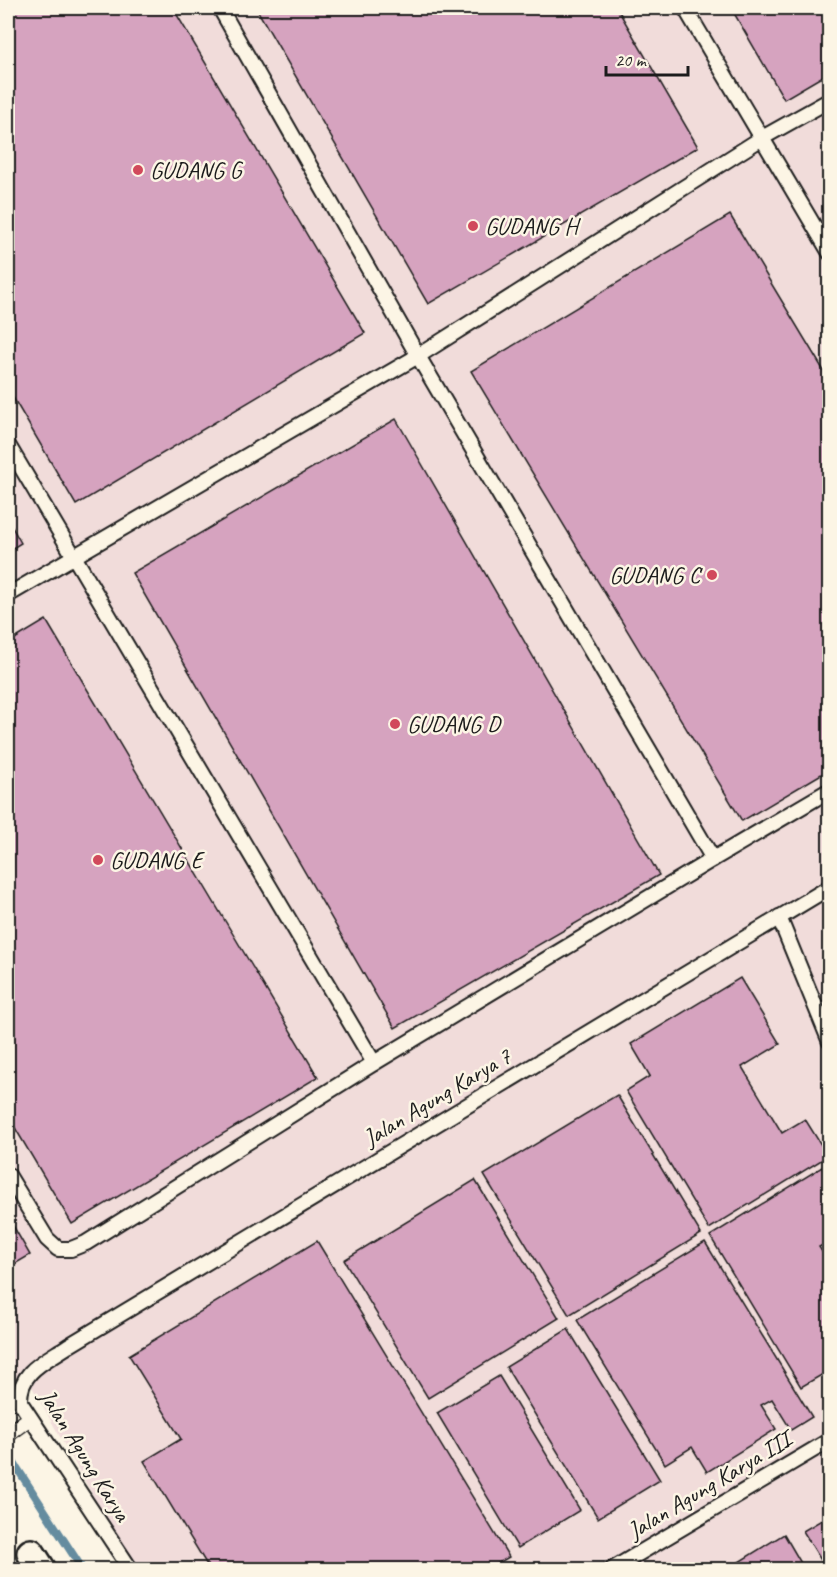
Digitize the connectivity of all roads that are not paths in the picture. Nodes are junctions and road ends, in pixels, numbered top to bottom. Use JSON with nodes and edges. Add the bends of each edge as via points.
{"nodes":[{"id":1,"x":220,"y":8,"type":"edge"},
{"id":2,"x":685,"y":8,"type":"edge"},
{"id":3,"x":830,"y":99,"type":"edge"},
{"id":4,"x":762,"y":138,"type":"junction"},
{"id":5,"x":830,"y":253,"type":"edge"},
{"id":6,"x":418,"y":356,"type":"junction"},
{"id":7,"x":8,"y":445,"type":"edge"},
{"id":8,"x":73,"y":557,"type":"junction"},
{"id":9,"x":8,"y":595,"type":"edge"},
{"id":10,"x":830,"y":790,"type":"edge"},
{"id":11,"x":713,"y":859,"type":"junction"},
{"id":12,"x":830,"y":887,"type":"edge"},
{"id":13,"x":779,"y":917,"type":"junction"},
{"id":14,"x":830,"y":1042,"type":"edge"},
{"id":15,"x":374,"y":1063,"type":"junction"},
{"id":16,"x":8,"y":1175,"type":"edge"},
{"id":17,"x":68,"y":1346,"type":"joint"},
{"id":18,"x":30,"y":1418,"type":"junction"},
{"id":19,"x":12,"y":1431,"type":"edge"},
{"id":20,"x":830,"y":1440,"type":"edge"},
{"id":21,"x":130,"y":1569,"type":"edge"},
{"id":22,"x":611,"y":1569,"type":"edge"}],
"edges":[{"from":1,"to":6,"type":"lane"},
{"from":2,"to":4,"type":"lane"},
{"from":3,"to":4,"type":"lane"},
{"from":4,"to":5,"type":"lane"},
{"from":4,"to":6,"type":"lane"},
{"from":6,"to":8,"type":"lane"},
{"from":6,"to":11,"type":"lane"},
{"from":7,"to":8,"type":"lane"},
{"from":8,"to":9,"type":"lane"},
{"from":8,"to":15,"type":"lane"},
{"from":10,"to":11,"type":"lane"},
{"from":11,"to":15,"type":"lane"},
{"from":12,"to":13,"type":"lane","name":"Jalan Agung Karya 7"},
{"from":13,"to":14,"type":"lane"},
{"from":13,"to":17,"type":"lane","name":"Jalan Agung Karya 7"},
{"from":15,"to":16,"type":"lane","via":[[86,1243],[70,1249],[58,1249],[47,1239]]},
{"from":17,"to":18,"type":"lane","name":"Jalan Agung Karya","via":[[27,1374],[20,1388],[20,1402]]},
{"from":18,"to":19,"type":"lane"},
{"from":18,"to":21,"type":"lane","name":"Jalan Agung Karya"},
{"from":20,"to":22,"type":"lane","name":"Jalan Agung Karya III"}]}
